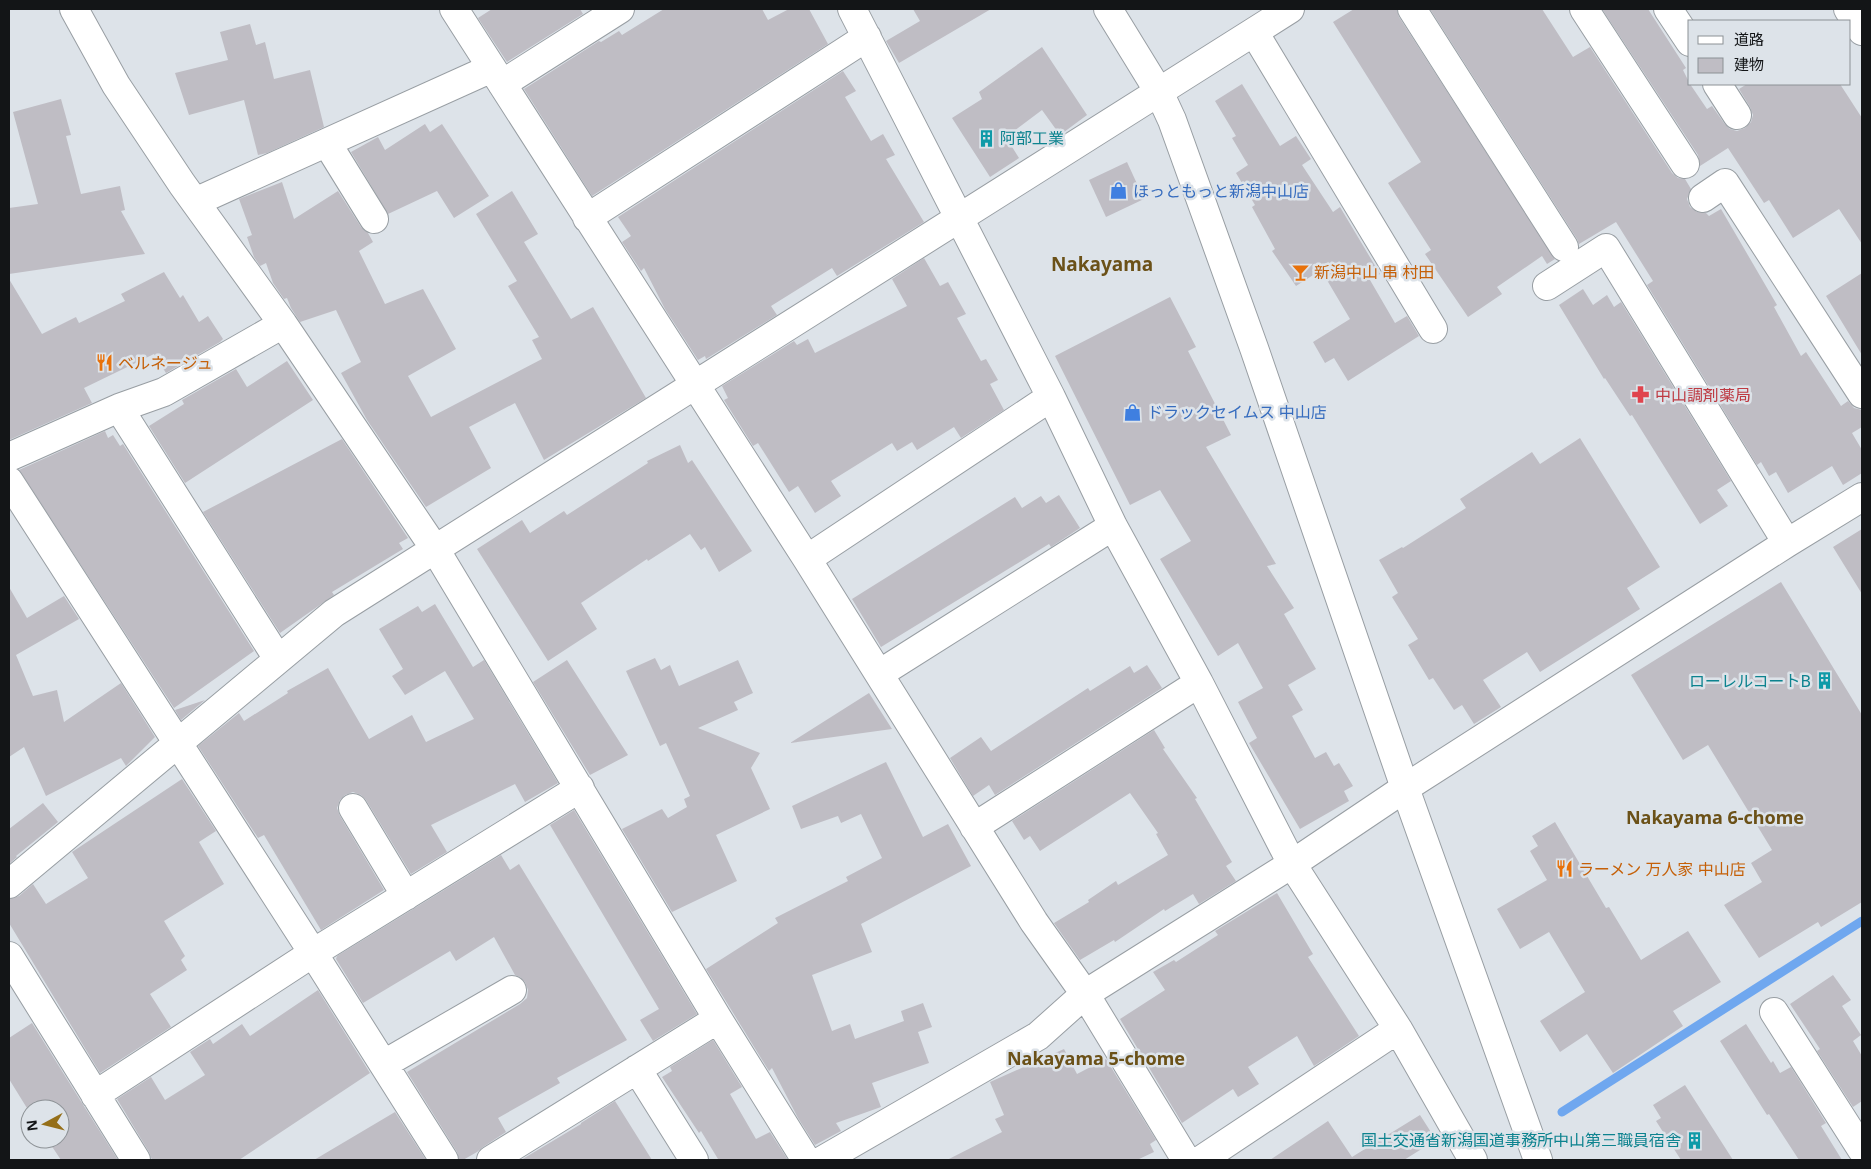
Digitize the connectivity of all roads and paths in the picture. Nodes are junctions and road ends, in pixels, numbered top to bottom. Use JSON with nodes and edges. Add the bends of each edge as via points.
{"nodes":[{"id":1,"x":74,"y":9,"type":"edge"},
{"id":2,"x":454,"y":9,"type":"edge"},
{"id":3,"x":620,"y":9,"type":"edge"},
{"id":4,"x":852,"y":9,"type":"edge"},
{"id":5,"x":1108,"y":9,"type":"edge"},
{"id":6,"x":1290,"y":9,"type":"edge"},
{"id":7,"x":1412,"y":9,"type":"edge"},
{"id":8,"x":1584,"y":9,"type":"edge"},
{"id":9,"x":1668,"y":9,"type":"edge"},
{"id":10,"x":1848,"y":9,"type":"edge"},
{"id":11,"x":1862,"y":31,"type":"edge"},
{"id":12,"x":1254,"y":32,"type":"junction"},
{"id":13,"x":867,"y":37,"type":"junction"},
{"id":14,"x":1688,"y":39,"type":"edge"},
{"id":15,"x":497,"y":76,"type":"junction"},
{"id":16,"x":1718,"y":85,"type":"edge"},
{"id":17,"x":1159,"y":92,"type":"junction"},
{"id":18,"x":1737,"y":115,"type":"dead end"},
{"id":19,"x":327,"y":143,"type":"junction"},
{"id":20,"x":1685,"y":164,"type":"dead end"},
{"id":21,"x":1703,"y":198,"type":"dead end"},
{"id":22,"x":196,"y":202,"type":"junction"},
{"id":23,"x":587,"y":218,"type":"junction"},
{"id":24,"x":960,"y":218,"type":"junction"},
{"id":25,"x":374,"y":219,"type":"dead end"},
{"id":26,"x":1564,"y":247,"type":"dead end"},
{"id":27,"x":1546,"y":286,"type":"dead end"},
{"id":28,"x":282,"y":324,"type":"junction"},
{"id":29,"x":1433,"y":329,"type":"dead end"},
{"id":30,"x":694,"y":386,"type":"junction"},
{"id":31,"x":1862,"y":394,"type":"edge"},
{"id":32,"x":1051,"y":397,"type":"junction"},
{"id":33,"x":119,"y":408,"type":"junction"},
{"id":34,"x":9,"y":457,"type":"edge"},
{"id":35,"x":9,"y":481,"type":"edge"},
{"id":36,"x":1862,"y":497,"type":"edge"},
{"id":37,"x":1113,"y":526,"type":"junction"},
{"id":38,"x":1787,"y":542,"type":"junction"},
{"id":39,"x":435,"y":549,"type":"junction"},
{"id":40,"x":807,"y":560,"type":"junction"},
{"id":41,"x":278,"y":659,"type":"junction"},
{"id":42,"x":879,"y":674,"type":"junction"},
{"id":43,"x":1199,"y":683,"type":"junction"},
{"id":44,"x":178,"y":741,"type":"junction"},
{"id":45,"x":580,"y":788,"type":"junction"},
{"id":46,"x":1405,"y":788,"type":"junction"},
{"id":47,"x":353,"y":808,"type":"dead end"},
{"id":48,"x":974,"y":827,"type":"junction"},
{"id":49,"x":1292,"y":864,"type":"junction"},
{"id":50,"x":9,"y":884,"type":"edge"},
{"id":51,"x":406,"y":896,"type":"junction"},
{"id":52,"x":313,"y":953,"type":"junction"},
{"id":53,"x":9,"y":956,"type":"edge"},
{"id":54,"x":512,"y":990,"type":"dead end"},
{"id":55,"x":1085,"y":994,"type":"junction"},
{"id":56,"x":1774,"y":1012,"type":"dead end"},
{"id":57,"x":718,"y":1019,"type":"junction"},
{"id":58,"x":1398,"y":1029,"type":"junction"},
{"id":59,"x":384,"y":1064,"type":"junction"},
{"id":60,"x":637,"y":1069,"type":"junction"},
{"id":61,"x":95,"y":1095,"type":"junction"},
{"id":62,"x":1862,"y":1150,"type":"edge"},
{"id":63,"x":1470,"y":1159,"type":"edge"},
{"id":64,"x":136,"y":1160,"type":"edge"},
{"id":65,"x":444,"y":1160,"type":"edge"},
{"id":66,"x":491,"y":1160,"type":"edge"},
{"id":67,"x":694,"y":1160,"type":"edge"},
{"id":68,"x":806,"y":1160,"type":"edge"},
{"id":69,"x":823,"y":1160,"type":"edge"},
{"id":70,"x":1186,"y":1160,"type":"edge"},
{"id":71,"x":1201,"y":1160,"type":"edge"},
{"id":72,"x":1538,"y":1160,"type":"edge"}],
"edges":[{"from":1,"to":22,"type":"street","via":[[116,85]]},
{"from":2,"to":15,"type":"street"},
{"from":3,"to":15,"type":"street"},
{"from":4,"to":13,"type":"street"},
{"from":5,"to":17,"type":"street"},
{"from":6,"to":12,"type":"street"},
{"from":7,"to":26,"type":"street"},
{"from":8,"to":20,"type":"street"},
{"from":9,"to":14,"type":"street"},
{"from":10,"to":11,"type":"street"},
{"from":12,"to":17,"type":"street"},
{"from":12,"to":29,"type":"street"},
{"from":13,"to":23,"type":"street"},
{"from":13,"to":24,"type":"street"},
{"from":15,"to":19,"type":"street"},
{"from":15,"to":23,"type":"street"},
{"from":16,"to":18,"type":"street"},
{"from":17,"to":24,"type":"street"},
{"from":17,"to":46,"type":"street","via":[[1254,348]]},
{"from":19,"to":22,"type":"street"},
{"from":19,"to":25,"type":"street"},
{"from":21,"to":31,"type":"street","via":[[1725,183]]},
{"from":22,"to":28,"type":"street"},
{"from":23,"to":30,"type":"street"},
{"from":24,"to":30,"type":"street"},
{"from":24,"to":32,"type":"street"},
{"from":27,"to":38,"type":"street","via":[[1606,248]]},
{"from":28,"to":33,"type":"street","via":[[164,392]]},
{"from":28,"to":39,"type":"street"},
{"from":30,"to":39,"type":"street"},
{"from":30,"to":40,"type":"street"},
{"from":32,"to":37,"type":"street"},
{"from":32,"to":40,"type":"street"},
{"from":33,"to":34,"type":"street"},
{"from":33,"to":41,"type":"street"},
{"from":35,"to":44,"type":"street"},
{"from":36,"to":38,"type":"street"},
{"from":37,"to":42,"type":"street"},
{"from":37,"to":43,"type":"street"},
{"from":38,"to":46,"type":"street"},
{"from":39,"to":41,"type":"street","via":[[334,613]]},
{"from":39,"to":45,"type":"street"},
{"from":40,"to":42,"type":"street"},
{"from":41,"to":44,"type":"street"},
{"from":42,"to":48,"type":"street"},
{"from":43,"to":48,"type":"street"},
{"from":43,"to":49,"type":"street"},
{"from":44,"to":50,"type":"street"},
{"from":44,"to":52,"type":"street"},
{"from":45,"to":51,"type":"street"},
{"from":45,"to":57,"type":"street"},
{"from":46,"to":49,"type":"street"},
{"from":46,"to":72,"type":"street"},
{"from":47,"to":51,"type":"street"},
{"from":48,"to":55,"type":"street","via":[[1034,922]]},
{"from":49,"to":55,"type":"street"},
{"from":49,"to":58,"type":"street"},
{"from":51,"to":52,"type":"street"},
{"from":52,"to":59,"type":"street"},
{"from":52,"to":61,"type":"street"},
{"from":53,"to":61,"type":"street"},
{"from":54,"to":59,"type":"street"},
{"from":55,"to":69,"type":"street","via":[[1038,1036]]},
{"from":55,"to":70,"type":"street"},
{"from":56,"to":62,"type":"street"},
{"from":57,"to":60,"type":"street"},
{"from":57,"to":68,"type":"street"},
{"from":58,"to":63,"type":"street"},
{"from":58,"to":71,"type":"street"},
{"from":59,"to":65,"type":"street"},
{"from":60,"to":66,"type":"street"},
{"from":60,"to":67,"type":"street"},
{"from":61,"to":64,"type":"street"}]}
